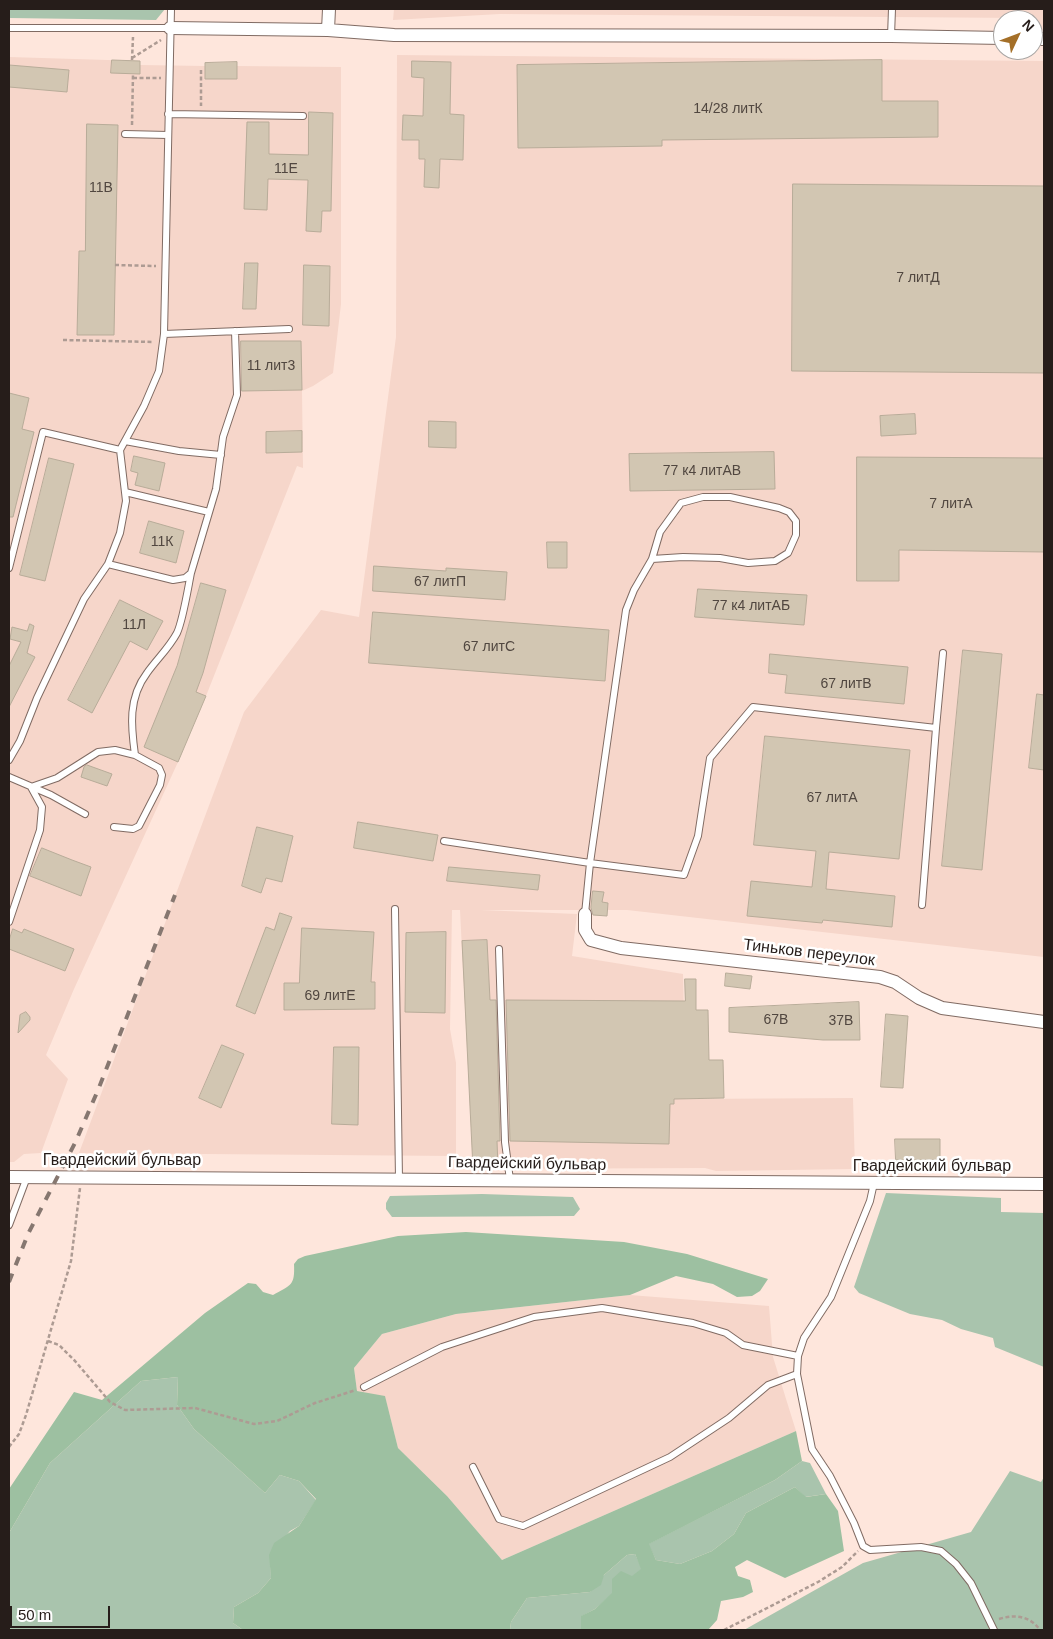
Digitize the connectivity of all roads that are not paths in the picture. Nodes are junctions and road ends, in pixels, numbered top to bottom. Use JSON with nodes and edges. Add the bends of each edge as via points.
{"nodes":[{"id":1,"x":171,"y":9,"type":"edge"},
{"id":2,"x":329,"y":9,"type":"edge"},
{"id":3,"x":892,"y":9,"type":"edge"},
{"id":4,"x":9,"y":28,"type":"edge"},
{"id":5,"x":328,"y":30,"type":"junction"},
{"id":6,"x":170,"y":31,"type":"junction"},
{"id":7,"x":891,"y":36,"type":"junction"},
{"id":8,"x":993,"y":38,"type":"edge"},
{"id":9,"x":168,"y":114,"type":"junction"},
{"id":10,"x":303,"y":116,"type":"dead end"},
{"id":11,"x":128,"y":134,"type":"road end"},
{"id":12,"x":168,"y":135,"type":"junction"},
{"id":13,"x":288,"y":329,"type":"dead end"},
{"id":14,"x":235,"y":331,"type":"junction"},
{"id":15,"x":164,"y":334,"type":"junction"},
{"id":16,"x":125,"y":441,"type":"junction"},
{"id":17,"x":120,"y":450,"type":"junction"},
{"id":18,"x":221,"y":455,"type":"junction"},
{"id":19,"x":125,"y":492,"type":"junction"},
{"id":20,"x":210,"y":512,"type":"junction"},
{"id":21,"x":652,"y":559,"type":"junction"},
{"id":22,"x":108,"y":564,"type":"junction"},
{"id":23,"x":9,"y":568,"type":"edge"},
{"id":24,"x":191,"y":573,"type":"junction"},
{"id":25,"x":943,"y":653,"type":"dead end"},
{"id":26,"x":936,"y":728,"type":"junction"},
{"id":27,"x":135,"y":755,"type":"junction"},
{"id":28,"x":9,"y":760,"type":"edge"},
{"id":29,"x":9,"y":777,"type":"edge"},
{"id":30,"x":31,"y":787,"type":"junction"},
{"id":31,"x":84,"y":814,"type":"dead end"},
{"id":32,"x":114,"y":827,"type":"dead end"},
{"id":33,"x":444,"y":841,"type":"dead end"},
{"id":34,"x":590,"y":863,"type":"junction"},
{"id":35,"x":922,"y":905,"type":"dead end"},
{"id":36,"x":395,"y":909,"type":"dead end"},
{"id":37,"x":585,"y":914,"type":"joint"},
{"id":38,"x":9,"y":922,"type":"edge"},
{"id":39,"x":499,"y":948,"type":"dead end"},
{"id":40,"x":1044,"y":1022,"type":"edge"},
{"id":41,"x":27,"y":1176,"type":"junction"},
{"id":42,"x":9,"y":1177,"type":"edge"},
{"id":43,"x":399,"y":1179,"type":"junction"},
{"id":44,"x":510,"y":1180,"type":"junction"},
{"id":45,"x":874,"y":1183,"type":"junction"},
{"id":46,"x":1044,"y":1184,"type":"edge"},
{"id":47,"x":9,"y":1225,"type":"edge"},
{"id":48,"x":798,"y":1356,"type":"junction"},
{"id":49,"x":797,"y":1374,"type":"junction"},
{"id":50,"x":364,"y":1387,"type":"road end"},
{"id":51,"x":473,"y":1467,"type":"dead end"},
{"id":52,"x":994,"y":1630,"type":"edge"}],
"edges":[{"from":1,"to":6,"type":"lane"},
{"from":2,"to":5,"type":"street"},
{"from":3,"to":7,"type":"lane"},
{"from":4,"to":6,"type":"lane"},
{"from":5,"to":6,"type":"street"},
{"from":5,"to":7,"type":"street","via":[[394,35]]},
{"from":6,"to":9,"type":"lane"},
{"from":7,"to":8,"type":"street"},
{"from":9,"to":10,"type":"lane"},
{"from":9,"to":12,"type":"lane"},
{"from":11,"to":12,"type":"lane"},
{"from":12,"to":15,"type":"lane"},
{"from":13,"to":14,"type":"lane"},
{"from":14,"to":15,"type":"lane"},
{"from":14,"to":18,"type":"lane","via":[[237,394]]},
{"from":15,"to":16,"type":"lane","via":[[159,371]]},
{"from":16,"to":17,"type":"lane"},
{"from":16,"to":18,"type":"lane"},
{"from":17,"to":19,"type":"lane"},
{"from":17,"to":23,"type":"lane","via":[[43,432]]},
{"from":18,"to":20,"type":"lane"},
{"from":19,"to":20,"type":"lane"},
{"from":19,"to":22,"type":"lane","via":[[120,533]]},
{"from":20,"to":24,"type":"lane"},
{"from":21,"to":21,"type":"lane","via":[[660,532],[682,503],[703,497],[730,497],[779,508],[789,512],[796,521],[796,535],[788,553],[775,561],[748,563],[683,557]]},
{"from":21,"to":34,"type":"lane","via":[[626,610]]},
{"from":22,"to":24,"type":"lane","via":[[173,580]]},
{"from":22,"to":28,"type":"lane","via":[[84,599]]},
{"from":24,"to":27,"type":"lane","via":[[178,631],[146,674],[133,702],[131,723]]},
{"from":25,"to":26,"type":"lane"},
{"from":26,"to":34,"type":"lane","via":[[753,707],[710,758],[698,836],[684,875]]},
{"from":26,"to":35,"type":"lane"},
{"from":27,"to":30,"type":"lane","via":[[115,750],[98,752],[57,778]]},
{"from":27,"to":32,"type":"lane","via":[[159,768],[162,775],[160,785],[139,826],[133,829]]},
{"from":29,"to":30,"type":"lane"},
{"from":30,"to":31,"type":"lane"},
{"from":30,"to":38,"type":"lane","via":[[42,807],[40,830]]},
{"from":33,"to":34,"type":"lane"},
{"from":34,"to":37,"type":"lane"},
{"from":36,"to":43,"type":"lane"},
{"from":37,"to":40,"type":"street","name":"Тиньков переулок","via":[[585,930],[590,940],[621,948],[880,977],[942,1008]]},
{"from":39,"to":44,"type":"lane","via":[[505,1142]]},
{"from":41,"to":42,"type":"street","name":"Гвардейский бульвар"},
{"from":41,"to":43,"type":"street","name":"Гвардейский бульвар"},
{"from":41,"to":47,"type":"lane"},
{"from":43,"to":44,"type":"street","name":"Гвардейский бульвар"},
{"from":44,"to":45,"type":"street","name":"Гвардейский бульвар"},
{"from":45,"to":46,"type":"street","name":"Гвардейский бульвар"},
{"from":45,"to":48,"type":"lane","via":[[832,1297],[804,1338]]},
{"from":48,"to":49,"type":"lane"},
{"from":48,"to":50,"type":"lane","via":[[743,1344],[726,1333],[693,1323],[602,1308],[534,1317],[460,1341]]},
{"from":49,"to":51,"type":"lane","via":[[768,1385],[729,1418],[670,1457],[522,1526],[499,1519]]},
{"from":49,"to":52,"type":"lane","via":[[812,1449],[830,1476],[863,1546],[870,1550],[921,1547],[941,1551],[971,1583]]}]}
